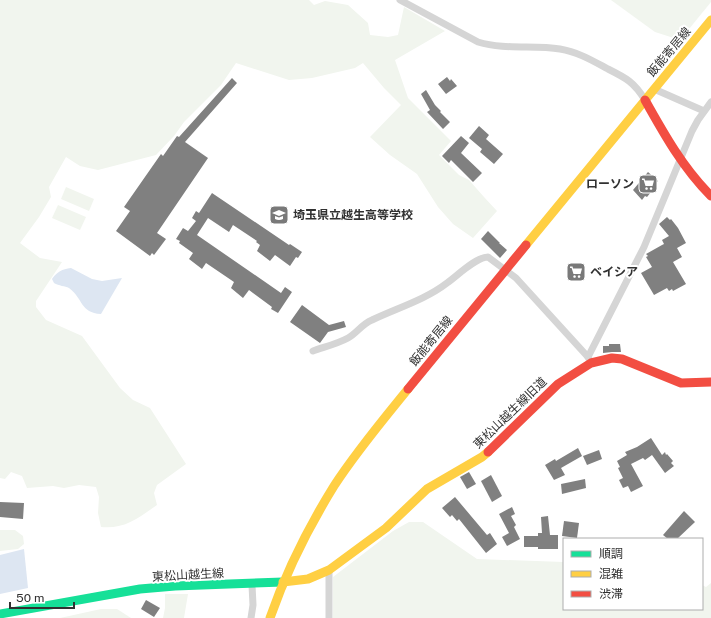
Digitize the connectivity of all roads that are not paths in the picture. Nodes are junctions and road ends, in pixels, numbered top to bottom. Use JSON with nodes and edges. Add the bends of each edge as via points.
{"nodes":[{"id":1,"x":400,"y":0,"type":"edge"},
{"id":2,"x":711,"y":20,"type":"edge"},
{"id":3,"x":654,"y":89,"type":"junction"},
{"id":4,"x":645,"y":100,"type":"junction"},
{"id":5,"x":711,"y":102,"type":"edge"},
{"id":6,"x":704,"y":112,"type":"junction"},
{"id":7,"x":680,"y":159,"type":"junction"},
{"id":8,"x":711,"y":196,"type":"edge"},
{"id":9,"x":505,"y":270,"type":"junction"},
{"id":10,"x":313,"y":351,"type":"dead end"},
{"id":11,"x":589,"y":360,"type":"junction"},
{"id":12,"x":711,"y":382,"type":"edge"},
{"id":13,"x":329,"y":570,"type":"junction"},
{"id":14,"x":282,"y":582,"type":"junction"},
{"id":15,"x":252,"y":584,"type":"junction"},
{"id":16,"x":0,"y":614,"type":"edge"},
{"id":17,"x":251,"y":618,"type":"edge"},
{"id":18,"x":270,"y":618,"type":"edge"},
{"id":19,"x":329,"y":618,"type":"edge"}],
"edges":[{"from":1,"to":4,"type":"street","via":[[478,42],[577,53],[618,73],[635,85]]},
{"from":2,"to":3,"type":"main road","name":"飯能寄居線"},
{"from":3,"to":4,"type":"main road","name":"飯能寄居線"},
{"from":3,"to":6,"type":"street"},
{"from":4,"to":7,"type":"main road"},
{"from":4,"to":9,"type":"main road","name":"飯能寄居線"},
{"from":5,"to":6,"type":"street"},
{"from":6,"to":7,"type":"street","via":[[692,131]]},
{"from":7,"to":8,"type":"main road"},
{"from":7,"to":11,"type":"street","via":[[644,247]]},
{"from":9,"to":10,"type":"street","via":[[488,257],[484,257],[442,287],[370,321],[347,339]]},
{"from":9,"to":11,"type":"street","via":[[516,278]]},
{"from":9,"to":14,"type":"main road","name":"飯能寄居線","via":[[366,439],[314,519]]},
{"from":11,"to":12,"type":"main road","name":"東松山越生線旧道","via":[[622,359],[681,383]]},
{"from":11,"to":13,"type":"main road","name":"東松山越生線旧道","via":[[558,384],[482,457],[427,489],[386,528]]},
{"from":13,"to":14,"type":"main road","name":"東松山越生線旧道","via":[[308,579]]},
{"from":13,"to":19,"type":"street"},
{"from":14,"to":15,"type":"main road","name":"東松山越生線"},
{"from":14,"to":18,"type":"main road","name":"飯能寄居線"},
{"from":15,"to":16,"type":"main road","name":"東松山越生線","via":[[161,587]]},
{"from":15,"to":17,"type":"street"}]}
